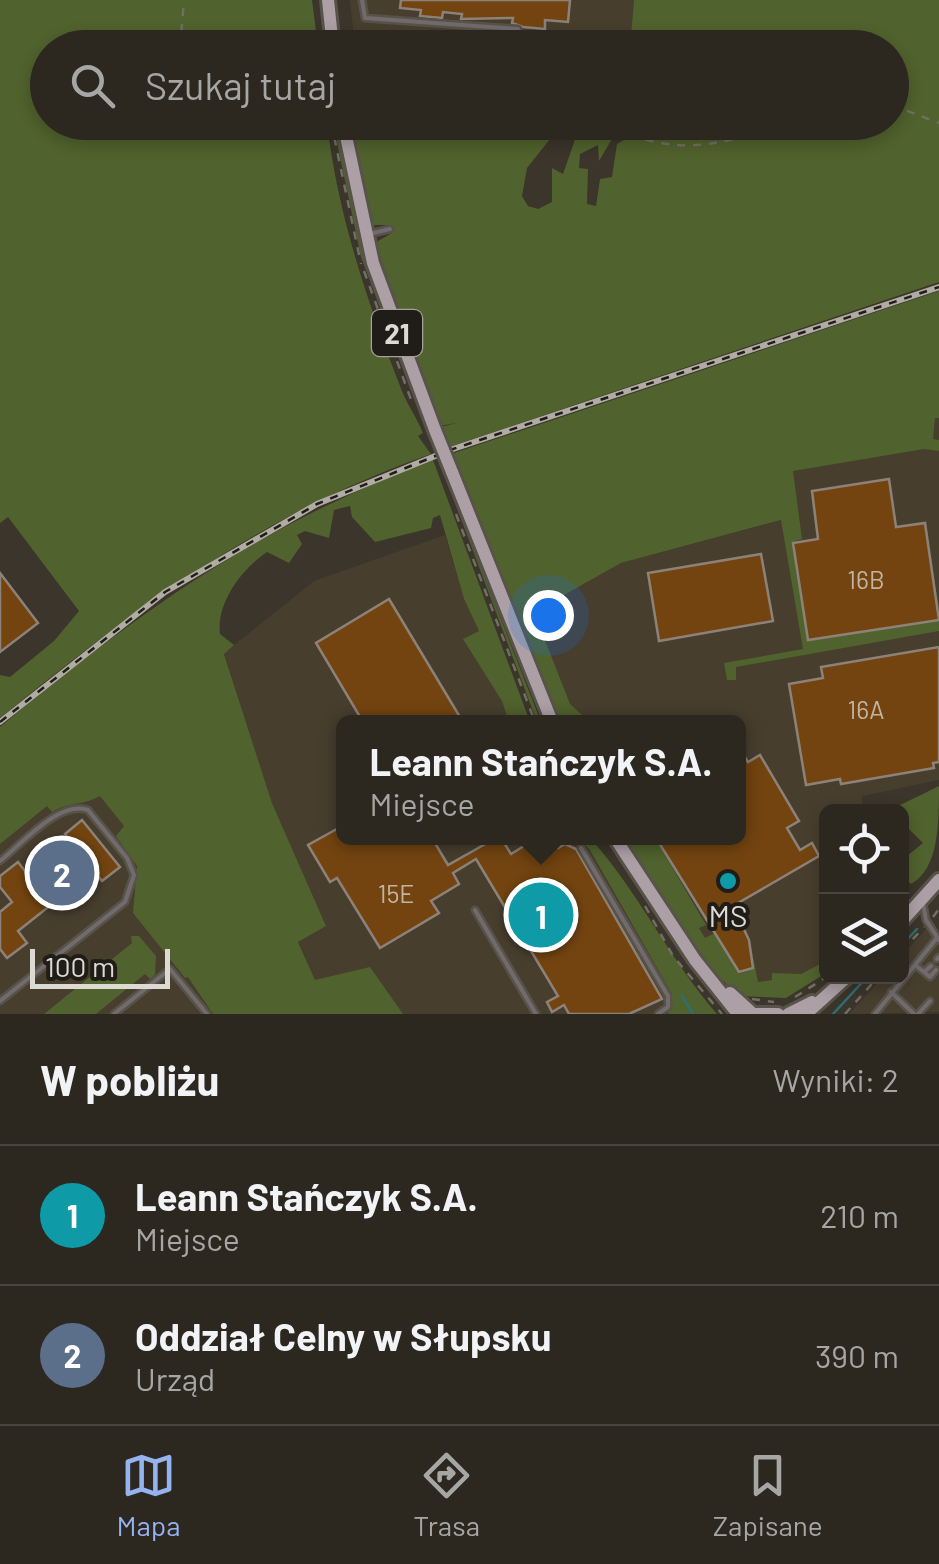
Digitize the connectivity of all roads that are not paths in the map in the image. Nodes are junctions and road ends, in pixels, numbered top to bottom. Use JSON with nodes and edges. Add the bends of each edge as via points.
{"nodes":[{"id":1,"x":328,"y":0,"type":"edge"},
{"id":2,"x":362,"y":0,"type":"edge"},
{"id":3,"x":518,"y":28,"type":"dead end"},
{"id":4,"x":332,"y":30,"type":"edge"},
{"id":5,"x":347,"y":140,"type":"edge"},
{"id":6,"x":390,"y":229,"type":"dead end"},
{"id":7,"x":365,"y":235,"type":"junction"},
{"id":8,"x":547,"y":715,"type":"edge"},
{"id":9,"x":613,"y":845,"type":"edge"},
{"id":10,"x":581,"y":848,"type":"dead end"},
{"id":11,"x":0,"y":861,"type":"edge"},
{"id":12,"x":939,"y":880,"type":"edge"},
{"id":13,"x":922,"y":899,"type":"junction"},
{"id":14,"x":474,"y":910,"type":"dead end"},
{"id":15,"x":909,"y":913,"type":"edge"},
{"id":16,"x":929,"y":919,"type":"junction"},
{"id":17,"x":909,"y":920,"type":"edge"},
{"id":18,"x":938,"y":939,"type":"edge"},
{"id":19,"x":695,"y":960,"type":"junction"},
{"id":20,"x":915,"y":965,"type":"junction"},
{"id":21,"x":934,"y":968,"type":"dead end"},
{"id":22,"x":838,"y":984,"type":"edge"},
{"id":23,"x":891,"y":992,"type":"junction"},
{"id":24,"x":823,"y":996,"type":"junction"},
{"id":25,"x":0,"y":1000,"type":"edge"},
{"id":26,"x":930,"y":1001,"type":"dead end"},
{"id":27,"x":741,"y":1008,"type":"edge"},
{"id":28,"x":784,"y":1008,"type":"edge"},
{"id":29,"x":114,"y":1014,"type":"edge"},
{"id":30,"x":206,"y":1014,"type":"edge"},
{"id":31,"x":536,"y":1014,"type":"edge"},
{"id":32,"x":658,"y":1014,"type":"edge"},
{"id":33,"x":755,"y":1014,"type":"edge"},
{"id":34,"x":806,"y":1014,"type":"edge"},
{"id":35,"x":876,"y":1014,"type":"edge"},
{"id":36,"x":916,"y":1014,"type":"edge"}],
"edges":[{"from":1,"to":4,"type":"main road"},
{"from":2,"to":3,"type":"lane","via":[[364,18]]},
{"from":5,"to":7,"type":"main road","number":"21"},
{"from":6,"to":7,"type":"lane"},
{"from":7,"to":8,"type":"main road","number":"21","bridge":true,"via":[[406,358]]},
{"from":9,"to":19,"type":"main road"},
{"from":10,"to":32,"type":"lane","via":[[668,996],[668,1007]]},
{"from":11,"to":25,"type":"lane","via":[[79,807],[118,846],[134,875],[125,902]]},
{"from":12,"to":13,"type":"main road"},
{"from":13,"to":15,"type":"main road"},
{"from":13,"to":16,"type":"lane"},
{"from":14,"to":31,"type":"lane"},
{"from":16,"to":17,"type":"lane"},
{"from":16,"to":18,"type":"lane"},
{"from":18,"to":20,"type":"lane"},
{"from":19,"to":27,"type":"main road"},
{"from":19,"to":33,"type":"main road"},
{"from":20,"to":21,"type":"lane","via":[[924,972]]},
{"from":20,"to":23,"type":"lane"},
{"from":22,"to":24,"type":"main road"},
{"from":23,"to":35,"type":"lane"},
{"from":23,"to":36,"type":"lane"},
{"from":24,"to":28,"type":"main road"},
{"from":24,"to":34,"type":"main road"},
{"from":26,"to":36,"type":"lane"},
{"from":28,"to":33,"type":"main road"},
{"from":29,"to":30,"type":"lane","via":[[170,969]]}]}
